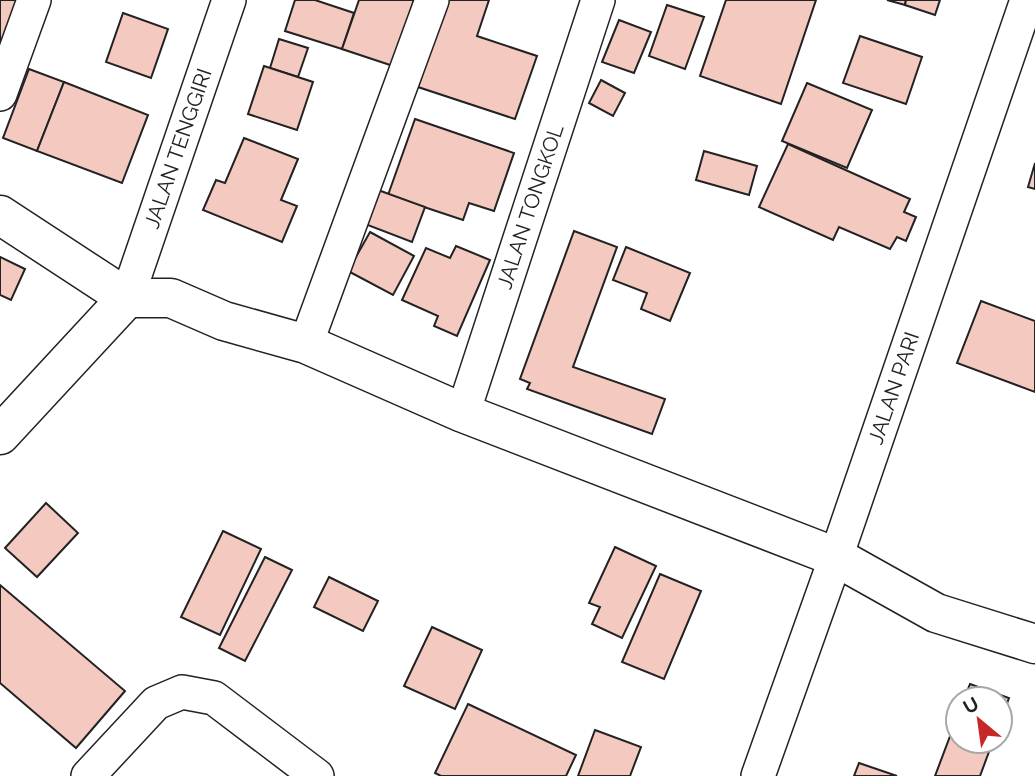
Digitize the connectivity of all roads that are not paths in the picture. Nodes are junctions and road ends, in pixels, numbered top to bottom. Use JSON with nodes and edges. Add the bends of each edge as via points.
{"nodes":[{"id":1,"x":34,"y":0,"type":"edge"},
{"id":2,"x":229,"y":0,"type":"edge"},
{"id":3,"x":432,"y":0,"type":"edge"},
{"id":4,"x":597,"y":0,"type":"edge"},
{"id":5,"x":1027,"y":0,"type":"edge"},
{"id":6,"x":0,"y":94,"type":"edge"},
{"id":7,"x":0,"y":215,"type":"edge"},
{"id":8,"x":127,"y":298,"type":"junction"},
{"id":9,"x":306,"y":344,"type":"junction"},
{"id":10,"x":463,"y":412,"type":"junction"},
{"id":11,"x":0,"y":435,"type":"edge"},
{"id":12,"x":836,"y":557,"type":"junction"},
{"id":13,"x":1035,"y":645,"type":"edge"},
{"id":14,"x":88,"y":776,"type":"edge"},
{"id":15,"x":317,"y":776,"type":"edge"},
{"id":16,"x":758,"y":776,"type":"edge"}],
"edges":[{"from":1,"to":6,"type":"street"},
{"from":2,"to":8,"type":"street","name":"JALAN TENGGIRI"},
{"from":3,"to":9,"type":"street"},
{"from":4,"to":10,"type":"street","name":"JALAN TONGKOL"},
{"from":5,"to":12,"type":"street","name":"JALAN PARI"},
{"from":7,"to":8,"type":"main road"},
{"from":8,"to":9,"type":"main road","via":[[171,298],[224,321]]},
{"from":8,"to":11,"type":"main road"},
{"from":9,"to":10,"type":"main road"},
{"from":10,"to":12,"type":"main road"},
{"from":12,"to":13,"type":"main road","via":[[936,612]]},
{"from":12,"to":16,"type":"street","name":"JALAN PARI"},
{"from":14,"to":15,"type":"street","via":[[156,704],[181,692],[215,698]]}]}
